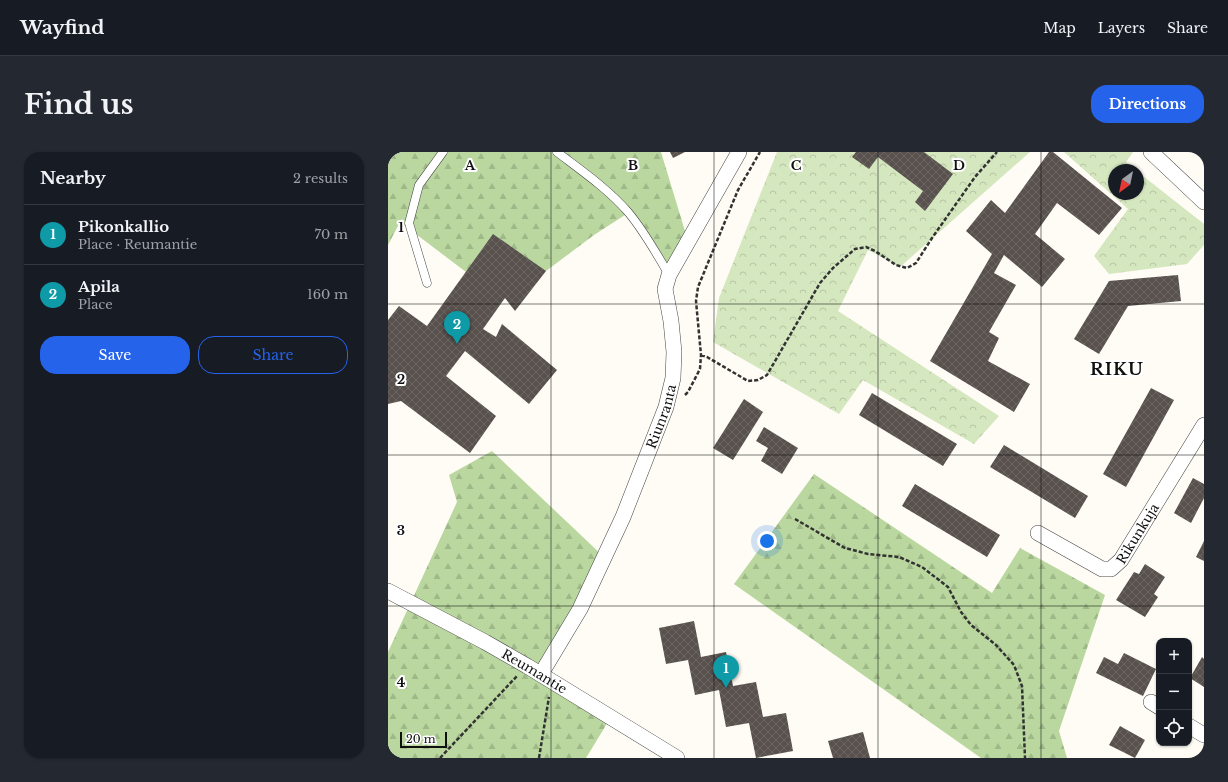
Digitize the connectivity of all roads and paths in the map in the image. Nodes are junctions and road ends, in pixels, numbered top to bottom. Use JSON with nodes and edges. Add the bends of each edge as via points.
{"nodes":[{"id":1,"x":443,"y":152,"type":"edge"},
{"id":2,"x":557,"y":152,"type":"edge"},
{"id":3,"x":739,"y":152,"type":"edge"},
{"id":4,"x":760,"y":152,"type":"edge"},
{"id":5,"x":997,"y":152,"type":"edge"},
{"id":6,"x":1151,"y":152,"type":"edge"},
{"id":7,"x":1204,"y":202,"type":"edge"},
{"id":8,"x":668,"y":275,"type":"junction"},
{"id":9,"x":426,"y":283,"type":"dead end"},
{"id":10,"x":701,"y":355,"type":"junction"},
{"id":11,"x":666,"y":407,"type":"junction"},
{"id":12,"x":1204,"y":426,"type":"edge"},
{"id":13,"x":795,"y":519,"type":"dead end"},
{"id":14,"x":1038,"y":533,"type":"dead end"},
{"id":15,"x":388,"y":592,"type":"edge"},
{"id":16,"x":527,"y":666,"type":"junction"},
{"id":17,"x":546,"y":677,"type":"junction"},
{"id":18,"x":1192,"y":728,"type":"edge"},
{"id":19,"x":1204,"y":735,"type":"edge"},
{"id":20,"x":440,"y":758,"type":"edge"},
{"id":21,"x":540,"y":758,"type":"edge"},
{"id":22,"x":677,"y":758,"type":"edge"},
{"id":23,"x":1025,"y":758,"type":"edge"}],
"edges":[{"from":1,"to":9,"type":"lane","via":[[419,186],[409,224]]},
{"from":2,"to":8,"type":"lane","via":[[594,180],[628,213],[655,250]]},
{"from":3,"to":8,"type":"street","name":"Riunranta"},
{"from":4,"to":10,"type":"path","via":[[738,190],[698,287],[696,301]]},
{"from":5,"to":10,"type":"path","via":[[975,177],[916,263],[907,268],[896,265],[866,247],[855,249],[833,268],[820,283],[767,375],[758,380],[748,381],[707,356]]},
{"from":6,"to":7,"type":"street"},
{"from":8,"to":11,"type":"street","name":"Riunranta","via":[[665,289],[674,352],[673,378]]},
{"from":10,"to":11,"type":"path","via":[[700,369],[688,392],[680,400]]},
{"from":11,"to":17,"type":"street","name":"Riunranta","via":[[620,524]]},
{"from":12,"to":14,"type":"street","name":"Rikunkuja","via":[[1121,560],[1111,569],[1102,569]]},
{"from":13,"to":23,"type":"path","via":[[845,548],[899,558],[922,567],[948,587],[971,625],[996,645],[1014,665],[1022,686]]},
{"from":15,"to":16,"type":"street","name":"Reumantie"},
{"from":16,"to":17,"type":"street","name":"Reumantie"},
{"from":16,"to":20,"type":"path"},
{"from":17,"to":21,"type":"path"},
{"from":17,"to":22,"type":"street","name":"Reumantie"},
{"from":18,"to":19,"type":"street"}]}
